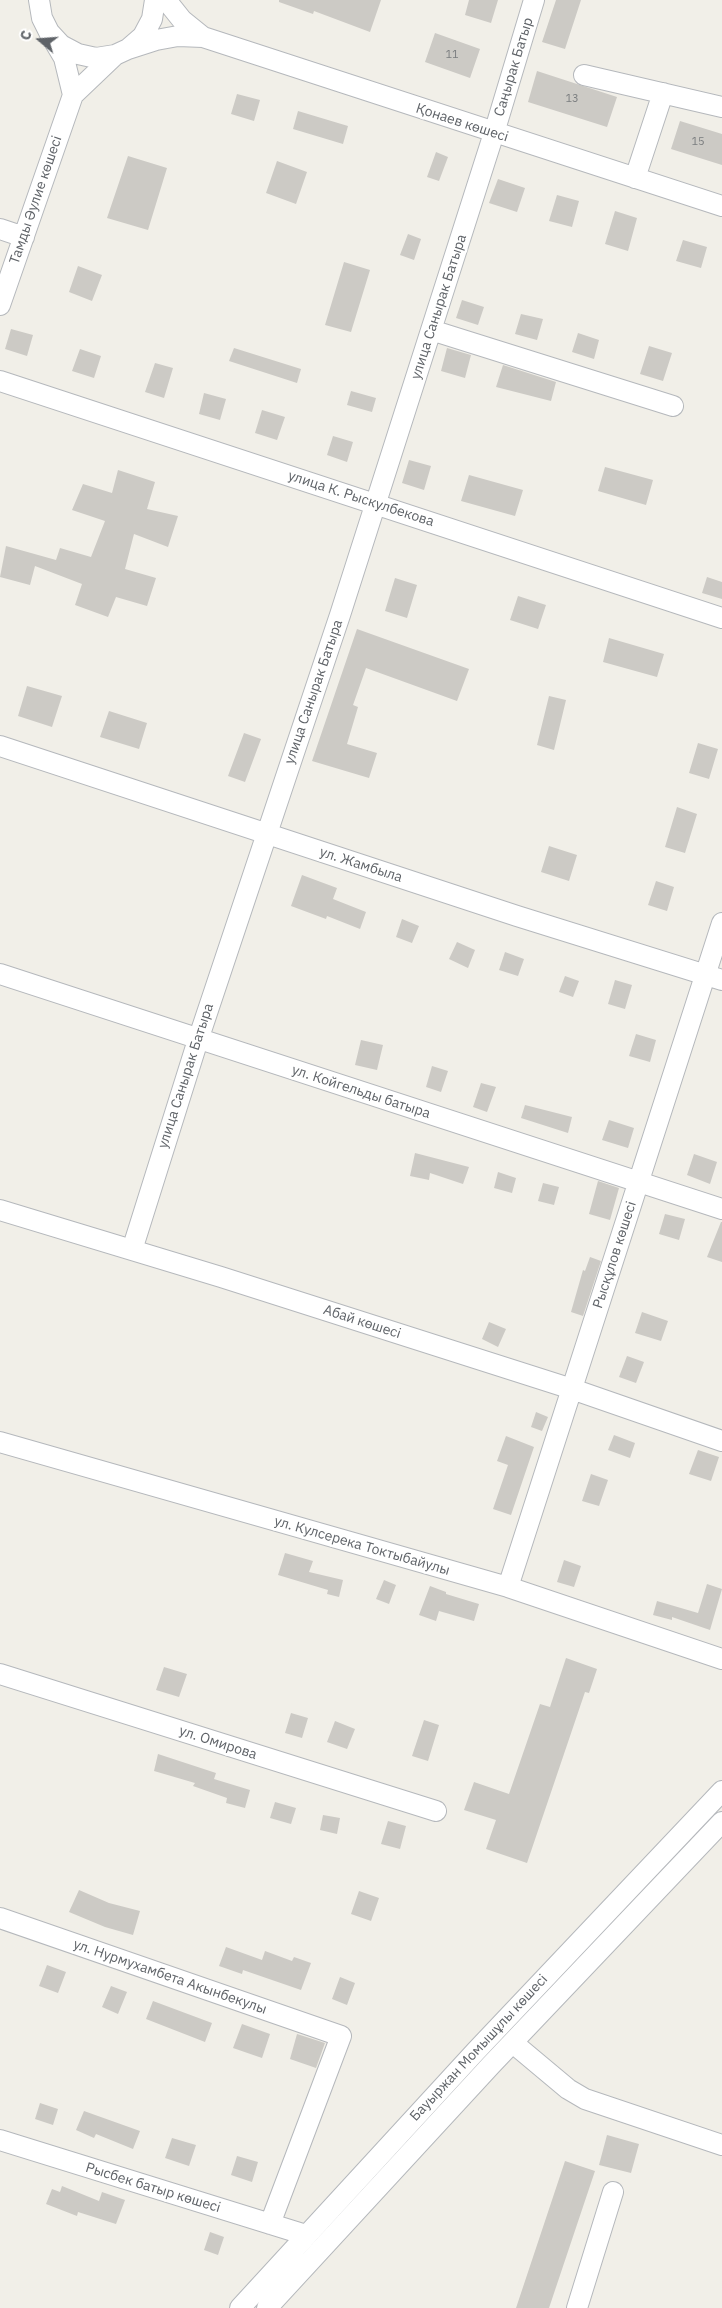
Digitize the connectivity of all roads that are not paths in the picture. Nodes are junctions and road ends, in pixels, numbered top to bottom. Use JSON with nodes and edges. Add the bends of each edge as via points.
{"nodes":[{"id":1,"x":31,"y":0,"type":"edge"},
{"id":2,"x":155,"y":0,"type":"edge"},
{"id":3,"x":166,"y":0,"type":"edge"},
{"id":4,"x":534,"y":0,"type":"edge"},
{"id":5,"x":43,"y":17,"type":"edge"},
{"id":6,"x":203,"y":37,"type":"junction"},
{"id":7,"x":121,"y":52,"type":"junction"},
{"id":8,"x":584,"y":74,"type":"dead end"},
{"id":9,"x":663,"y":93,"type":"junction"},
{"id":10,"x":73,"y":95,"type":"junction"},
{"id":11,"x":722,"y":107,"type":"edge"},
{"id":12,"x":494,"y":133,"type":"junction"},
{"id":13,"x":635,"y":178,"type":"junction"},
{"id":14,"x":722,"y":206,"type":"edge"},
{"id":15,"x":0,"y":229,"type":"edge"},
{"id":16,"x":24,"y":236,"type":"junction"},
{"id":17,"x":0,"y":304,"type":"edge"},
{"id":18,"x":431,"y":330,"type":"junction"},
{"id":19,"x":0,"y":381,"type":"edge"},
{"id":20,"x":673,"y":406,"type":"dead end"},
{"id":21,"x":376,"y":504,"type":"junction"},
{"id":22,"x":722,"y":618,"type":"edge"},
{"id":23,"x":0,"y":746,"type":"edge"},
{"id":24,"x":266,"y":834,"type":"junction"},
{"id":25,"x":722,"y":923,"type":"edge"},
{"id":26,"x":0,"y":974,"type":"edge"},
{"id":27,"x":714,"y":978,"type":"edge"},
{"id":28,"x":198,"y":1040,"type":"junction"},
{"id":29,"x":639,"y":1182,"type":"junction"},
{"id":30,"x":722,"y":1209,"type":"edge"},
{"id":31,"x":0,"y":1210,"type":"edge"},
{"id":32,"x":132,"y":1250,"type":"junction"},
{"id":33,"x":572,"y":1389,"type":"junction"},
{"id":34,"x":722,"y":1441,"type":"edge"},
{"id":35,"x":0,"y":1442,"type":"edge"},
{"id":36,"x":508,"y":1587,"type":"junction"},
{"id":37,"x":722,"y":1659,"type":"edge"},
{"id":38,"x":0,"y":1674,"type":"edge"},
{"id":39,"x":722,"y":1791,"type":"edge"},
{"id":40,"x":436,"y":1812,"type":"dead end"},
{"id":41,"x":722,"y":1822,"type":"edge"},
{"id":42,"x":0,"y":1918,"type":"edge"},
{"id":43,"x":513,"y":2043,"type":"junction"},
{"id":44,"x":0,"y":2140,"type":"edge"},
{"id":45,"x":722,"y":2146,"type":"edge"},
{"id":46,"x":614,"y":2192,"type":"dead end"},
{"id":47,"x":270,"y":2224,"type":"junction"},
{"id":48,"x":306,"y":2235,"type":"junction"},
{"id":49,"x":270,"y":2307,"type":"edge"},
{"id":50,"x":240,"y":2308,"type":"edge"},
{"id":51,"x":578,"y":2308,"type":"edge"}],
"edges":[{"from":1,"to":5,"type":"street"},
{"from":2,"to":7,"type":"street","via":[[152,19],[143,36]]},
{"from":3,"to":6,"type":"street","name":"Қонаев көшесі","via":[[182,20]]},
{"from":4,"to":12,"type":"street","name":"Саңырак Батыр"},
{"from":5,"to":7,"type":"street","via":[[61,45],[78,54],[96,58]]},
{"from":5,"to":10,"type":"street","via":[[64,58]]},
{"from":6,"to":7,"type":"street","name":"Қонаев көшесі","via":[[178,36],[156,40]]},
{"from":6,"to":12,"type":"street","name":"Қонаев көшесі"},
{"from":7,"to":10,"type":"street","via":[[98,68]]},
{"from":8,"to":9,"type":"street"},
{"from":9,"to":11,"type":"street"},
{"from":9,"to":13,"type":"street"},
{"from":10,"to":16,"type":"street","name":"Тамды Әулие көшесі"},
{"from":12,"to":13,"type":"street","name":"Қонаев көшесі"},
{"from":12,"to":18,"type":"street","name":"улица Санырак Батыра"},
{"from":13,"to":14,"type":"street","name":"Қонаев көшесі"},
{"from":15,"to":16,"type":"street"},
{"from":16,"to":17,"type":"street","name":"Тамды Әулие көшесі"},
{"from":18,"to":20,"type":"street"},
{"from":18,"to":21,"type":"street","name":"улица Санырак Батыра"},
{"from":19,"to":21,"type":"street","name":"улица К. Рыскулбекова"},
{"from":21,"to":22,"type":"street","name":"улица К. Рыскулбекова"},
{"from":21,"to":24,"type":"street","name":"улица Санырак Батыра"},
{"from":23,"to":24,"type":"street","name":"ул. Жамбыла"},
{"from":24,"to":27,"type":"street","name":"ул. Жамбыла"},
{"from":24,"to":28,"type":"street","name":"улица Санырак Батыра"},
{"from":25,"to":27,"type":"street","name":"Рысқұлов көшесі"},
{"from":26,"to":28,"type":"street","name":"ул. Койгельды батыра"},
{"from":27,"to":29,"type":"street","name":"Рысқұлов көшесі"},
{"from":28,"to":29,"type":"street","name":"ул. Койгельды батыра"},
{"from":28,"to":32,"type":"street","name":"улица Санырак Батыра"},
{"from":29,"to":30,"type":"street","name":"ул. Койгельды батыра"},
{"from":29,"to":33,"type":"street","name":"Рысқұлов көшесі"},
{"from":31,"to":32,"type":"street","name":"Абай көшесі"},
{"from":32,"to":33,"type":"street","name":"Абай көшесі"},
{"from":33,"to":34,"type":"street","name":"Абай көшесі"},
{"from":33,"to":36,"type":"street","name":"Рысқұлов көшесі"},
{"from":35,"to":36,"type":"street","name":"ул. Кулсерека Токтыбайулы"},
{"from":36,"to":37,"type":"street","name":"ул. Кулсерека Токтыбайулы"},
{"from":38,"to":40,"type":"street","name":"ул. Омирова"},
{"from":39,"to":48,"type":"street","name":"Бауыржан Момышұлы көшесі"},
{"from":41,"to":43,"type":"street","name":"Бауыржан Момышұлы көшесі"},
{"from":42,"to":47,"type":"street","name":"ул. Нурмухамбета Акынбекулы","via":[[341,2036]]},
{"from":43,"to":45,"type":"street","via":[[585,2100]]},
{"from":43,"to":49,"type":"street","name":"Бауыржан Момышұлы көшесі"},
{"from":44,"to":47,"type":"street","name":"Рысбек батыр көшесі"},
{"from":46,"to":51,"type":"street"},
{"from":47,"to":48,"type":"street","name":"Рысбек батыр көшесі"},
{"from":48,"to":50,"type":"street","name":"Бауыржан Момышұлы көшесі"}]}
